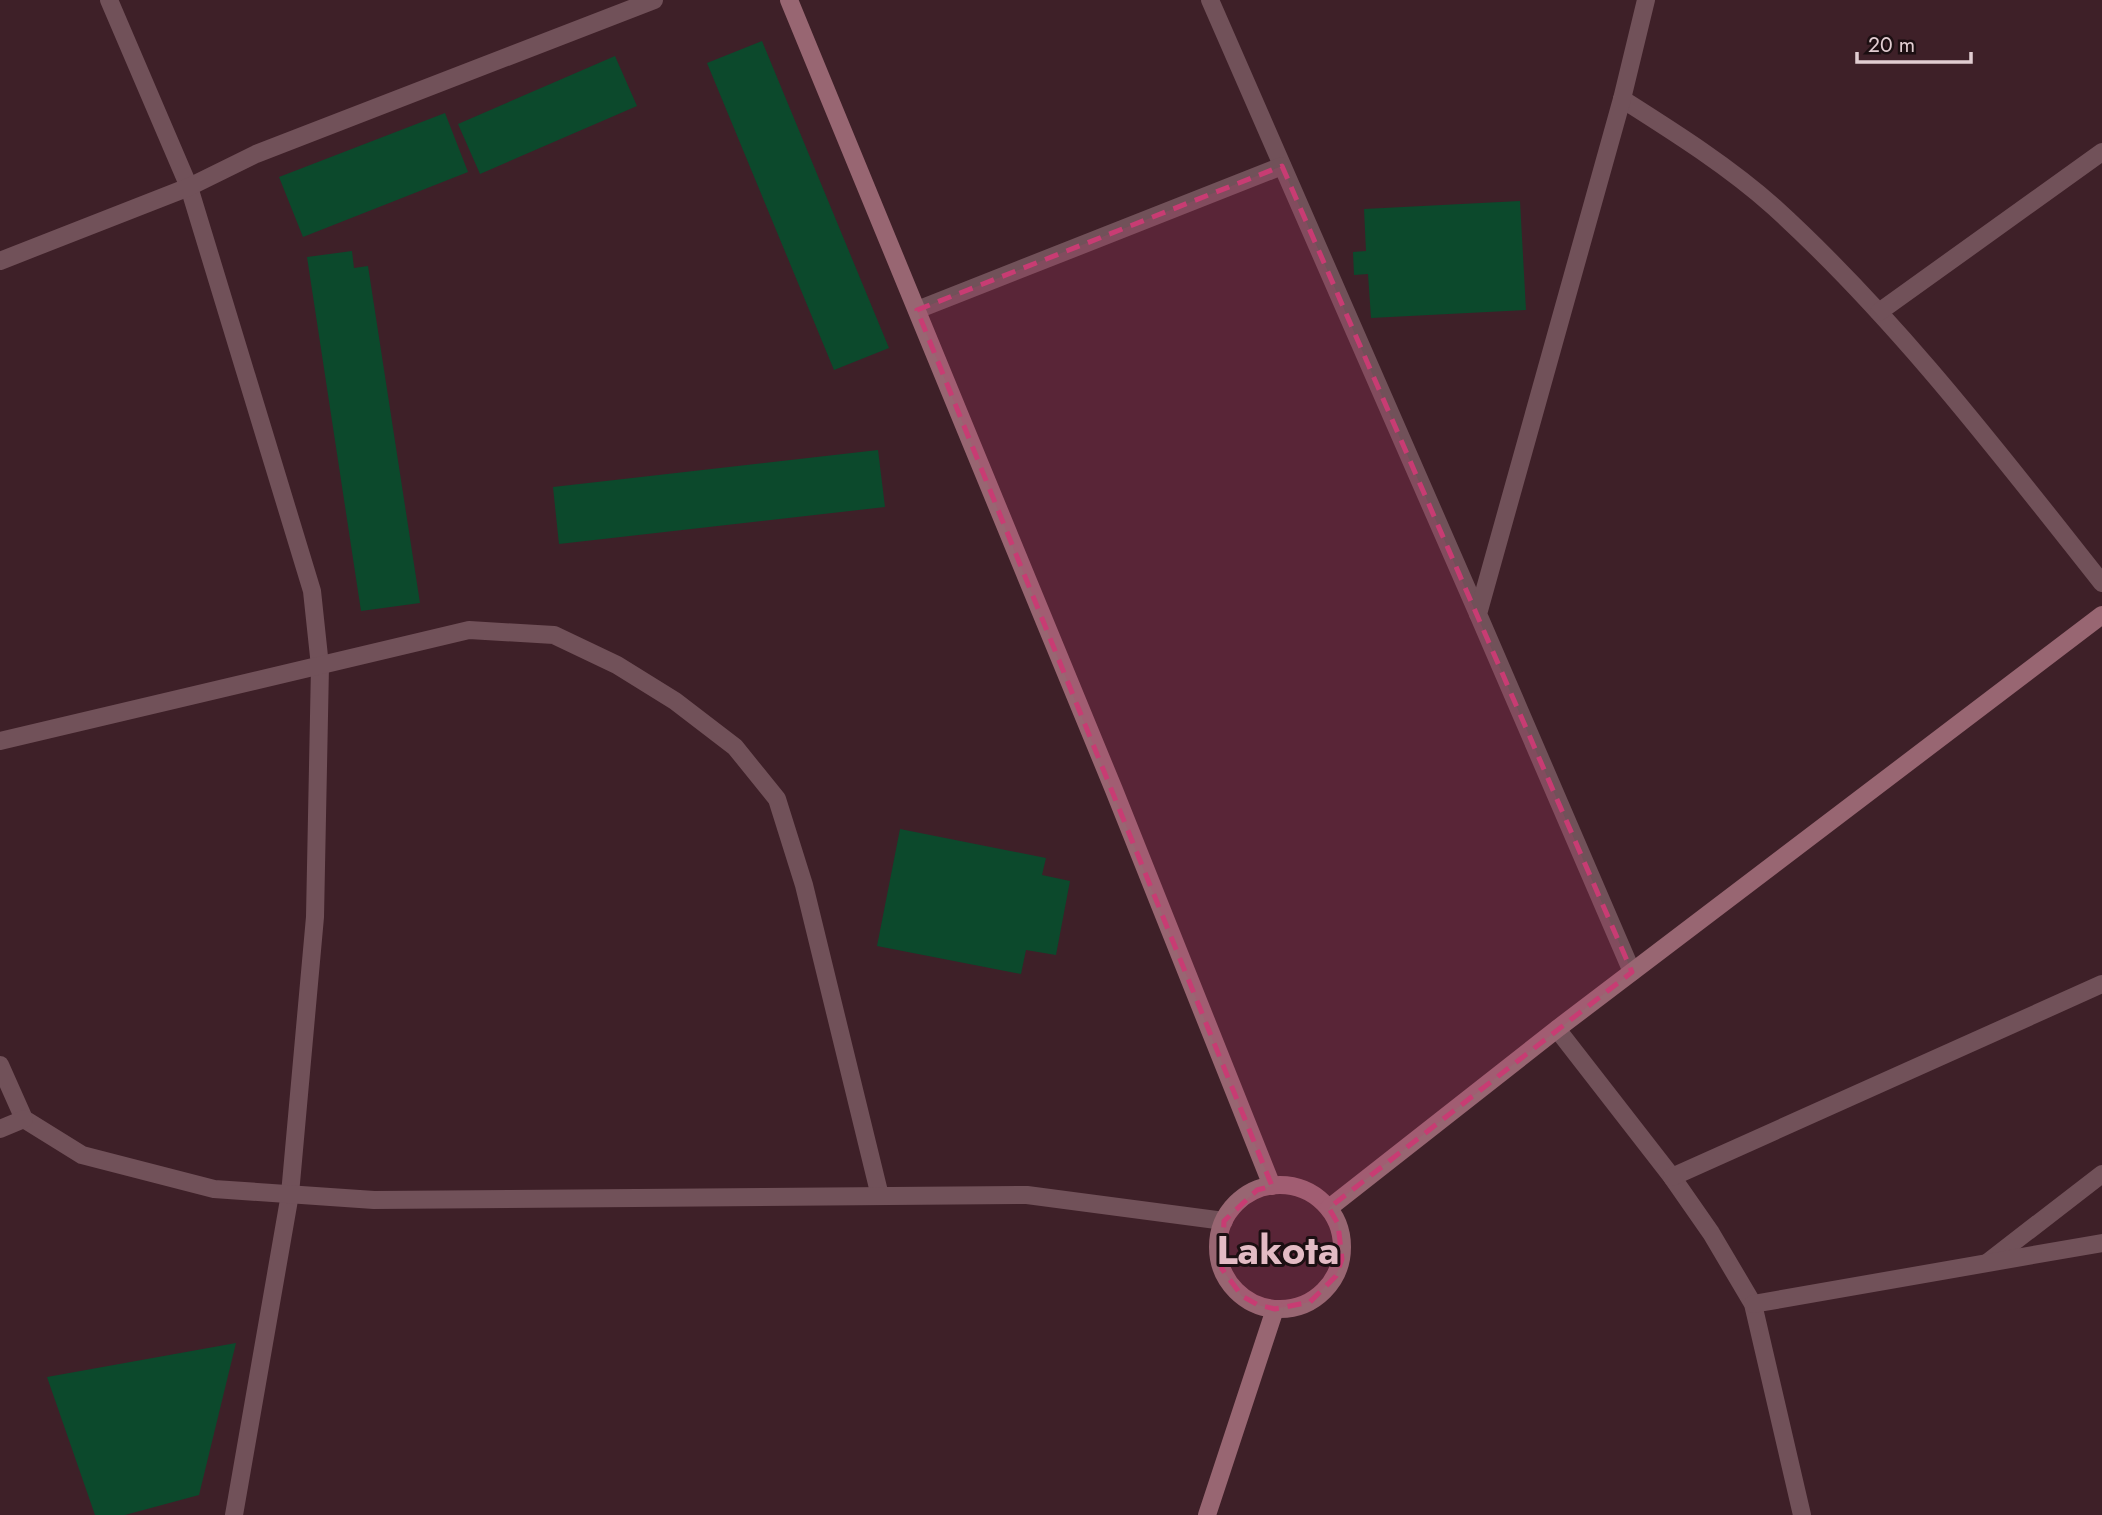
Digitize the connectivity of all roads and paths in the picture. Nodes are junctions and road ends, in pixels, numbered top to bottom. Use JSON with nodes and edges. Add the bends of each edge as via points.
{"nodes":[{"id":1,"x":109,"y":0,"type":"edge"},
{"id":2,"x":654,"y":0,"type":"edge"},
{"id":3,"x":789,"y":0,"type":"edge"},
{"id":4,"x":1210,"y":0,"type":"edge"},
{"id":5,"x":1646,"y":0,"type":"edge"},
{"id":6,"x":1622,"y":99,"type":"junction"},
{"id":7,"x":2102,"y":152,"type":"edge"},
{"id":8,"x":1282,"y":166,"type":"junction"},
{"id":9,"x":189,"y":187,"type":"junction"},
{"id":10,"x":0,"y":261,"type":"edge"},
{"id":11,"x":917,"y":310,"type":"junction"},
{"id":12,"x":1879,"y":312,"type":"junction"},
{"id":13,"x":2102,"y":583,"type":"edge"},
{"id":14,"x":1478,"y":614,"type":"junction"},
{"id":15,"x":2102,"y":615,"type":"edge"},
{"id":16,"x":320,"y":666,"type":"junction"},
{"id":17,"x":0,"y":741,"type":"edge"},
{"id":18,"x":1632,"y":972,"type":"junction"},
{"id":19,"x":2102,"y":984,"type":"edge"},
{"id":20,"x":1557,"y":1029,"type":"junction"},
{"id":21,"x":0,"y":1065,"type":"edge"},
{"id":22,"x":24,"y":1119,"type":"junction"},
{"id":23,"x":0,"y":1129,"type":"edge"},
{"id":24,"x":2102,"y":1174,"type":"edge"},
{"id":25,"x":1672,"y":1177,"type":"junction"},
{"id":26,"x":1272,"y":1186,"type":"junction"},
{"id":27,"x":290,"y":1194,"type":"junction"},
{"id":28,"x":880,"y":1196,"type":"junction"},
{"id":29,"x":1329,"y":1208,"type":"junction"},
{"id":30,"x":1224,"y":1221,"type":"junction"},
{"id":31,"x":2102,"y":1243,"type":"edge"},
{"id":32,"x":1985,"y":1264,"type":"junction"},
{"id":33,"x":1753,"y":1304,"type":"junction"},
{"id":34,"x":1275,"y":1309,"type":"junction"},
{"id":35,"x":234,"y":1515,"type":"edge"},
{"id":36,"x":1207,"y":1515,"type":"edge"},
{"id":37,"x":1801,"y":1515,"type":"edge"}],
"edges":[{"from":1,"to":9,"type":"street"},
{"from":2,"to":9,"type":"street","via":[[256,154]]},
{"from":3,"to":11,"type":"main road"},
{"from":4,"to":8,"type":"street"},
{"from":5,"to":6,"type":"street"},
{"from":6,"to":12,"type":"street","via":[[1689,141],[1773,206]]},
{"from":6,"to":14,"type":"street"},
{"from":7,"to":12,"type":"street"},
{"from":8,"to":11,"type":"street"},
{"from":8,"to":14,"type":"street"},
{"from":9,"to":10,"type":"street"},
{"from":9,"to":16,"type":"street","via":[[312,590]]},
{"from":11,"to":26,"type":"main road"},
{"from":12,"to":13,"type":"street"},
{"from":14,"to":18,"type":"street"},
{"from":15,"to":18,"type":"main road"},
{"from":16,"to":17,"type":"street"},
{"from":16,"to":27,"type":"street","via":[[315,917]]},
{"from":16,"to":28,"type":"street","via":[[469,630],[554,635],[617,665],[675,701],[734,747],[778,799],[804,885]]},
{"from":18,"to":20,"type":"main road"},
{"from":19,"to":25,"type":"street"},
{"from":20,"to":25,"type":"street"},
{"from":20,"to":29,"type":"main road"},
{"from":21,"to":22,"type":"street"},
{"from":22,"to":23,"type":"street"},
{"from":22,"to":27,"type":"street","via":[[82,1155],[128,1168],[214,1189]]},
{"from":24,"to":32,"type":"street"},
{"from":25,"to":33,"type":"street"},
{"from":26,"to":29,"type":"main road","via":[[1293,1186],[1313,1194]]},
{"from":26,"to":30,"type":"main road","via":[[1243,1197]]},
{"from":27,"to":28,"type":"street","via":[[374,1200]]},
{"from":27,"to":35,"type":"street"},
{"from":28,"to":30,"type":"street","via":[[1027,1195]]},
{"from":29,"to":34,"type":"main road","via":[[1342,1241],[1336,1276],[1310,1302]]},
{"from":30,"to":34,"type":"main road","via":[[1218,1254],[1230,1284],[1258,1305]]},
{"from":31,"to":32,"type":"street"},
{"from":32,"to":33,"type":"street"},
{"from":33,"to":37,"type":"street"},
{"from":34,"to":36,"type":"main road"}]}
